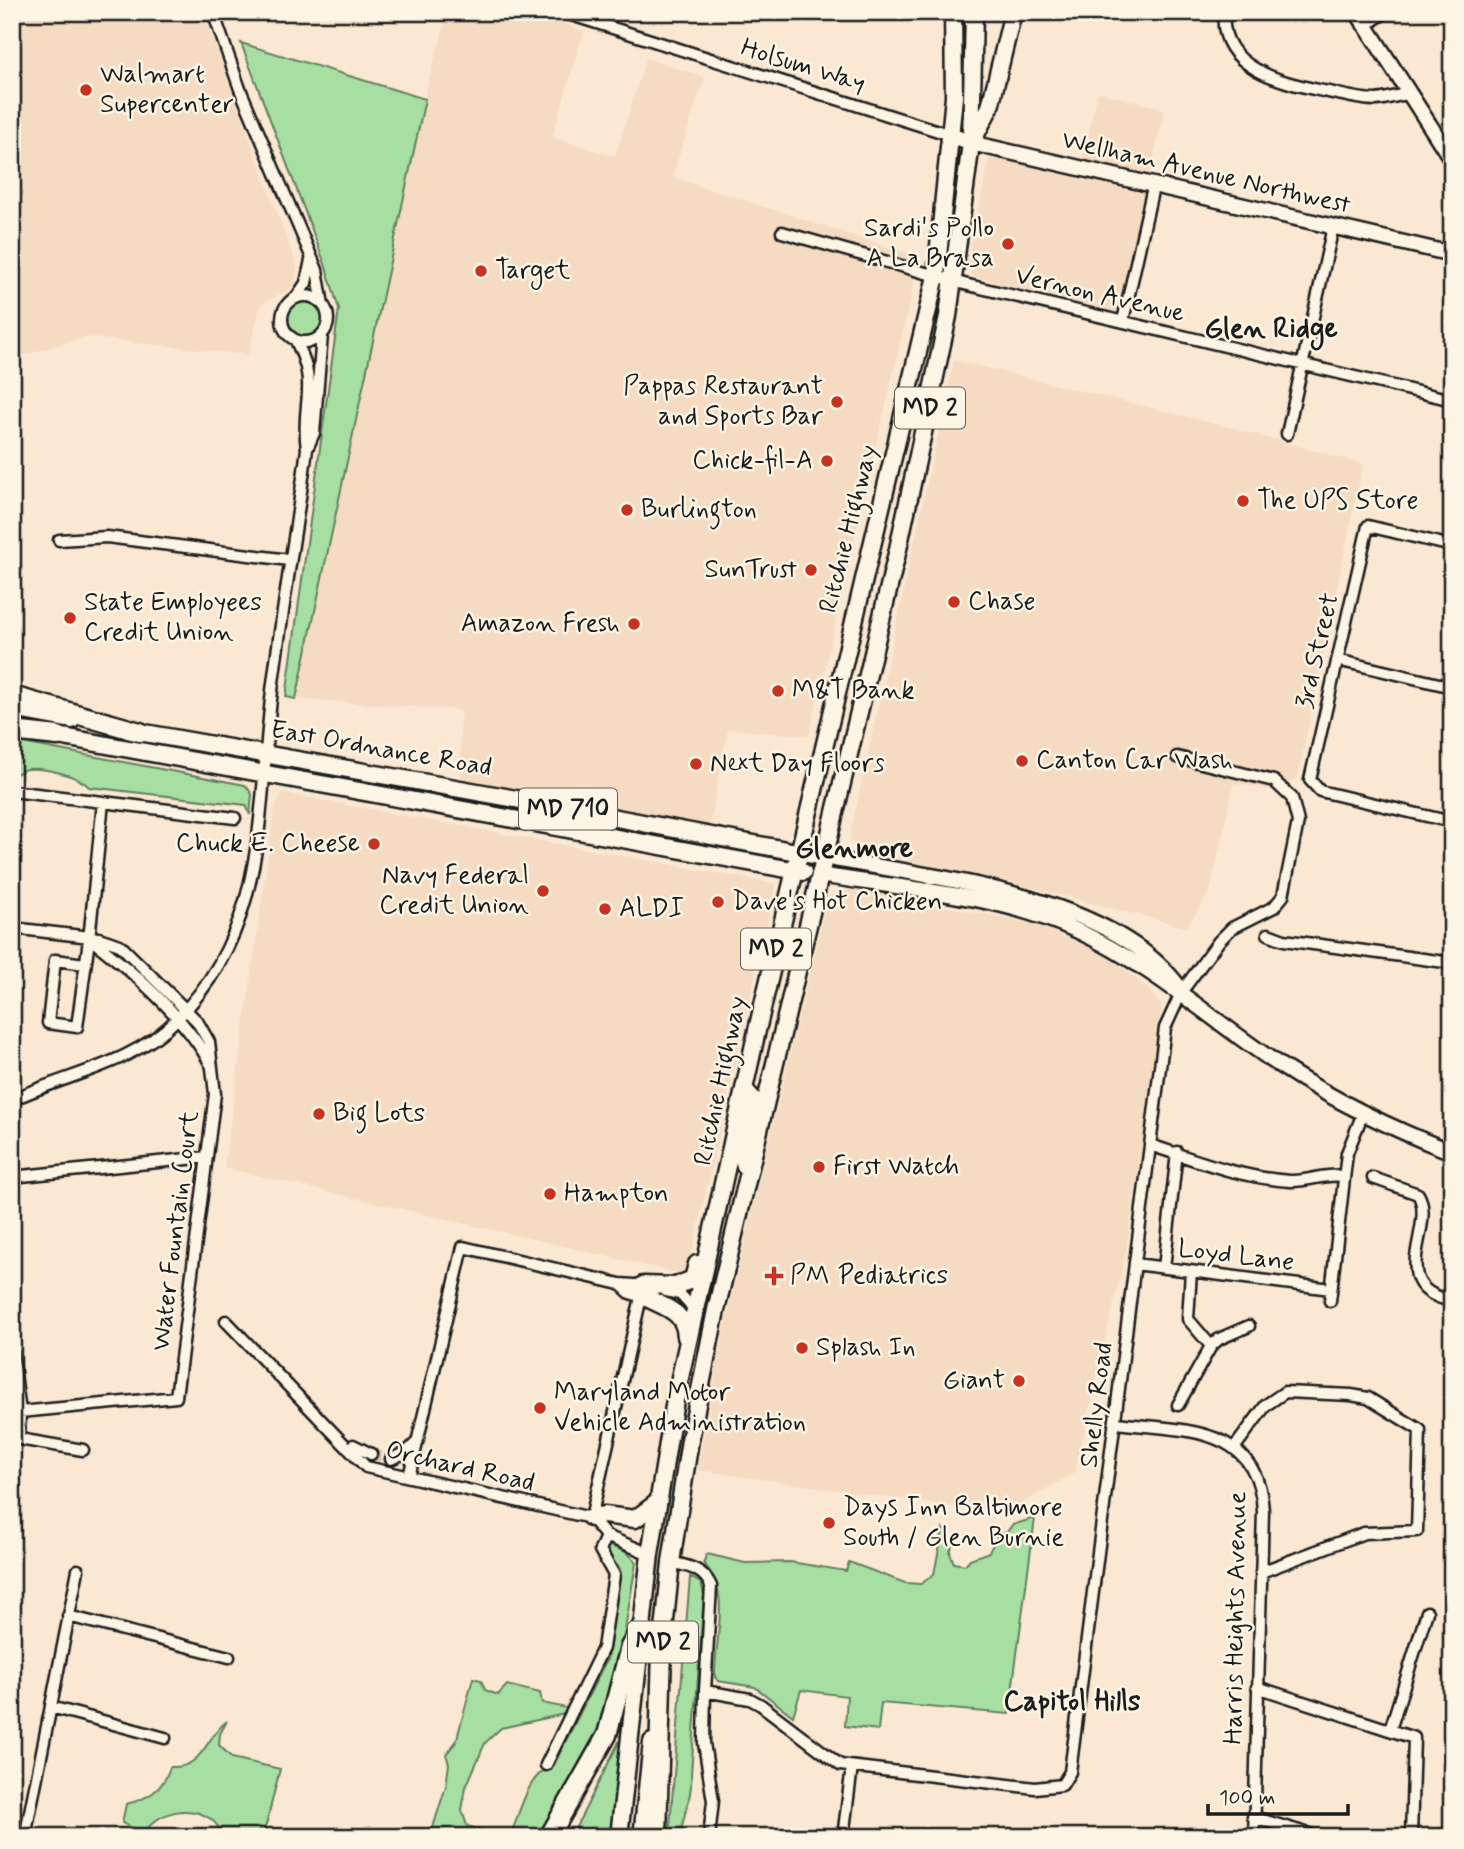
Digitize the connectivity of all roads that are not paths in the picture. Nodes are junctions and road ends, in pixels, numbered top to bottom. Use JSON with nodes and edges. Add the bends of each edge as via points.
{"nodes":[{"id":1,"x":213,"y":12,"type":"edge"},
{"id":2,"x":562,"y":12,"type":"edge"},
{"id":3,"x":953,"y":12,"type":"edge"},
{"id":4,"x":974,"y":12,"type":"edge"},
{"id":5,"x":1013,"y":12,"type":"edge"},
{"id":6,"x":1224,"y":12,"type":"edge"},
{"id":7,"x":1382,"y":12,"type":"edge"},
{"id":8,"x":1361,"y":18,"type":"edge"},
{"id":9,"x":1408,"y":93,"type":"junction"},
{"id":10,"x":951,"y":135,"type":"junction"},
{"id":11,"x":971,"y":143,"type":"junction"},
{"id":12,"x":1452,"y":160,"type":"edge"},
{"id":13,"x":1153,"y":187,"type":"junction"},
{"id":14,"x":1333,"y":227,"type":"junction"},
{"id":15,"x":782,"y":232,"type":"dead end"},
{"id":16,"x":1452,"y":254,"type":"edge"},
{"id":17,"x":311,"y":260,"type":"junction"},
{"id":18,"x":936,"y":276,"type":"junction"},
{"id":19,"x":954,"y":281,"type":"junction"},
{"id":20,"x":296,"y":298,"type":"junction"},
{"id":21,"x":323,"y":305,"type":"junction"},
{"id":22,"x":1123,"y":321,"type":"junction"},
{"id":23,"x":322,"y":335,"type":"junction"},
{"id":24,"x":296,"y":341,"type":"junction"},
{"id":25,"x":1303,"y":364,"type":"junction"},
{"id":26,"x":1452,"y":400,"type":"edge"},
{"id":27,"x":1287,"y":434,"type":"dead end"},
{"id":28,"x":307,"y":449,"type":"junction"},
{"id":29,"x":59,"y":540,"type":"dead end"},
{"id":30,"x":1452,"y":546,"type":"edge"},
{"id":31,"x":289,"y":560,"type":"junction"},
{"id":32,"x":1337,"y":660,"type":"junction"},
{"id":33,"x":1452,"y":687,"type":"edge"},
{"id":34,"x":12,"y":696,"type":"edge"},
{"id":35,"x":12,"y":709,"type":"edge"},
{"id":36,"x":12,"y":729,"type":"edge"},
{"id":37,"x":140,"y":732,"type":"junction"},
{"id":38,"x":58,"y":736,"type":"joint"},
{"id":39,"x":264,"y":754,"type":"junction"},
{"id":40,"x":1177,"y":757,"type":"dead end"},
{"id":41,"x":265,"y":773,"type":"junction"},
{"id":42,"x":12,"y":791,"type":"edge"},
{"id":43,"x":103,"y":802,"type":"junction"},
{"id":44,"x":235,"y":818,"type":"dead end"},
{"id":45,"x":1452,"y":822,"type":"edge"},
{"id":46,"x":799,"y":853,"type":"junction"},
{"id":47,"x":823,"y":857,"type":"junction"},
{"id":48,"x":794,"y":871,"type":"junction"},
{"id":49,"x":819,"y":875,"type":"junction"},
{"id":50,"x":12,"y":928,"type":"edge"},
{"id":51,"x":1268,"y":934,"type":"dead end"},
{"id":52,"x":88,"y":937,"type":"junction"},
{"id":53,"x":85,"y":964,"type":"junction"},
{"id":54,"x":1452,"y":964,"type":"edge"},
{"id":55,"x":1182,"y":991,"type":"junction"},
{"id":56,"x":186,"y":1009,"type":"junction"},
{"id":57,"x":177,"y":1019,"type":"junction"},
{"id":58,"x":213,"y":1070,"type":"junction"},
{"id":59,"x":744,"y":1089,"type":"junction"},
{"id":60,"x":12,"y":1100,"type":"edge"},
{"id":61,"x":1363,"y":1113,"type":"junction"},
{"id":62,"x":1150,"y":1145,"type":"junction"},
{"id":63,"x":1177,"y":1152,"type":"junction"},
{"id":64,"x":1452,"y":1152,"type":"edge"},
{"id":65,"x":207,"y":1157,"type":"junction"},
{"id":66,"x":1343,"y":1176,"type":"junction"},
{"id":67,"x":12,"y":1177,"type":"edge"},
{"id":68,"x":1373,"y":1178,"type":"dead end"},
{"id":69,"x":747,"y":1185,"type":"junction"},
{"id":70,"x":714,"y":1227,"type":"junction"},
{"id":71,"x":1135,"y":1264,"type":"junction"},
{"id":72,"x":1164,"y":1268,"type":"junction"},
{"id":73,"x":1191,"y":1271,"type":"junction"},
{"id":74,"x":1331,"y":1289,"type":"junction"},
{"id":75,"x":644,"y":1293,"type":"junction"},
{"id":76,"x":1330,"y":1301,"type":"dead end"},
{"id":77,"x":1452,"y":1301,"type":"edge"},
{"id":78,"x":692,"y":1304,"type":"junction"},
{"id":79,"x":226,"y":1321,"type":"dead end"},
{"id":80,"x":1249,"y":1326,"type":"dead end"},
{"id":81,"x":1211,"y":1346,"type":"junction"},
{"id":82,"x":687,"y":1348,"type":"junction"},
{"id":83,"x":12,"y":1351,"type":"edge"},
{"id":84,"x":1178,"y":1405,"type":"dead end"},
{"id":85,"x":20,"y":1412,"type":"junction"},
{"id":86,"x":316,"y":1415,"type":"junction"},
{"id":87,"x":1116,"y":1423,"type":"junction"},
{"id":88,"x":415,"y":1444,"type":"junction"},
{"id":89,"x":1236,"y":1447,"type":"junction"},
{"id":90,"x":83,"y":1450,"type":"dead end"},
{"id":91,"x":370,"y":1454,"type":"tunnel mouth"},
{"id":92,"x":391,"y":1459,"type":"dead end"},
{"id":93,"x":409,"y":1476,"type":"junction"},
{"id":94,"x":661,"y":1482,"type":"junction"},
{"id":95,"x":658,"y":1502,"type":"junction"},
{"id":96,"x":591,"y":1518,"type":"junction"},
{"id":97,"x":606,"y":1536,"type":"junction"},
{"id":98,"x":650,"y":1554,"type":"junction"},
{"id":99,"x":671,"y":1562,"type":"junction"},
{"id":100,"x":78,"y":1570,"type":"dead end"},
{"id":101,"x":1261,"y":1572,"type":"junction"},
{"id":102,"x":1427,"y":1612,"type":"dead end"},
{"id":103,"x":68,"y":1616,"type":"junction"},
{"id":104,"x":642,"y":1626,"type":"junction"},
{"id":105,"x":663,"y":1647,"type":"junction"},
{"id":106,"x":229,"y":1657,"type":"dead end"},
{"id":107,"x":1257,"y":1687,"type":"junction"},
{"id":108,"x":705,"y":1691,"type":"junction"},
{"id":109,"x":51,"y":1707,"type":"junction"},
{"id":110,"x":1390,"y":1730,"type":"junction"},
{"id":111,"x":166,"y":1738,"type":"dead end"},
{"id":112,"x":546,"y":1765,"type":"dead end"},
{"id":113,"x":852,"y":1766,"type":"junction"},
{"id":114,"x":1252,"y":1817,"type":"junction"},
{"id":115,"x":25,"y":1837,"type":"edge"},
{"id":116,"x":550,"y":1837,"type":"edge"},
{"id":117,"x":619,"y":1837,"type":"edge"},
{"id":118,"x":642,"y":1837,"type":"edge"},
{"id":119,"x":657,"y":1837,"type":"edge"},
{"id":120,"x":709,"y":1837,"type":"edge"},
{"id":121,"x":843,"y":1837,"type":"edge"},
{"id":122,"x":1254,"y":1837,"type":"edge"},
{"id":123,"x":1319,"y":1837,"type":"edge"},
{"id":124,"x":1411,"y":1837,"type":"edge"}],
"edges":[{"from":1,"to":17,"type":"street"},
{"from":2,"to":10,"type":"street","name":"Holsum Way"},
{"from":3,"to":10,"type":"main road","name":"Ritchie Highway","number":"MD 2"},
{"from":4,"to":11,"type":"main road","name":"Ritchie Highway","number":"MD 2"},
{"from":5,"to":11,"type":"main road","via":[[990,107]]},
{"from":6,"to":9,"type":"street","via":[[1228,41],[1248,66],[1269,77],[1376,100]]},
{"from":7,"to":8,"type":"main road"},
{"from":8,"to":9,"type":"main road"},
{"from":9,"to":12,"type":"main road"},
{"from":10,"to":11,"type":"main road","name":"Wellham Avenue Northwest"},
{"from":10,"to":18,"type":"main road","name":"Ritchie Highway","number":"MD 2"},
{"from":11,"to":13,"type":"main road","name":"Wellham Avenue Northwest"},
{"from":11,"to":19,"type":"main road","name":"Ritchie Highway","number":"MD 2"},
{"from":13,"to":14,"type":"main road","name":"Wellham Avenue Northwest"},
{"from":13,"to":22,"type":"street"},
{"from":14,"to":16,"type":"main road","name":"Wellham Avenue Northwest"},
{"from":14,"to":25,"type":"street"},
{"from":15,"to":18,"type":"street","name":"Vernon Avenue"},
{"from":17,"to":20,"type":"street","via":[[306,283]]},
{"from":17,"to":21,"type":"street"},
{"from":18,"to":19,"type":"street","name":"Vernon Avenue"},
{"from":18,"to":46,"type":"main road","name":"Ritchie Highway","number":"MD 2"},
{"from":19,"to":22,"type":"street","name":"Vernon Avenue"},
{"from":19,"to":47,"type":"main road","name":"Ritchie Highway","number":"MD 2","via":[[898,549]]},
{"from":20,"to":21,"type":"street","via":[[314,298]]},
{"from":20,"to":24,"type":"street","via":[[283,310],[281,323]]},
{"from":21,"to":23,"type":"street","via":[[328,321]]},
{"from":22,"to":25,"type":"street","name":"Vernon Avenue"},
{"from":23,"to":24,"type":"street","via":[[310,342]]},
{"from":23,"to":28,"type":"street","via":[[314,433]]},
{"from":24,"to":28,"type":"street","via":[[309,374]]},
{"from":25,"to":26,"type":"street","name":"Vernon Avenue"},
{"from":25,"to":27,"type":"street"},
{"from":28,"to":31,"type":"street"},
{"from":29,"to":31,"type":"street","via":[[107,537]]},
{"from":30,"to":32,"type":"street","name":"3rd Street","via":[[1368,526]]},
{"from":31,"to":39,"type":"street"},
{"from":32,"to":33,"type":"street"},
{"from":32,"to":45,"type":"street","name":"3rd Street","via":[[1311,776],[1313,785],[1320,791]]},
{"from":34,"to":37,"type":"highway"},
{"from":35,"to":37,"type":"main road","name":"East Ordnance Road","number":"MD 710"},
{"from":36,"to":38,"type":"highway"},
{"from":37,"to":39,"type":"main road","name":"East Ordnance Road","number":"MD 710"},
{"from":38,"to":41,"type":"main road","name":"East Ordnance Road","number":"MD 710"},
{"from":39,"to":41,"type":"street"},
{"from":39,"to":46,"type":"main road","name":"East Ordnance Road","number":"MD 710"},
{"from":40,"to":55,"type":"street","name":"Shelly Road","via":[[1274,781],[1292,798],[1298,822],[1283,896],[1274,907],[1232,928]]},
{"from":41,"to":48,"type":"main road","name":"East Ordnance Road","number":"MD 710"},
{"from":41,"to":56,"type":"street","via":[[253,871],[239,925],[218,968]]},
{"from":42,"to":43,"type":"street"},
{"from":43,"to":44,"type":"street"},
{"from":43,"to":52,"type":"street"},
{"from":46,"to":47,"type":"main road","name":"East Ordnance Road","number":"MD 710"},
{"from":46,"to":48,"type":"main road","name":"Ritchie Highway","number":"MD 2"},
{"from":47,"to":49,"type":"main road","name":"Ritchie Highway","number":"MD 2"},
{"from":47,"to":55,"type":"main road","via":[[1051,905],[1125,938],[1164,967]]},
{"from":48,"to":49,"type":"main road","name":"East Ordnance Road","number":"MD 710"},
{"from":48,"to":59,"type":"main road","name":"Ritchie Highway","number":"MD 2"},
{"from":49,"to":55,"type":"main road","via":[[1034,915],[1120,952]]},
{"from":49,"to":69,"type":"main road","name":"Ritchie Highway","number":"MD 2"},
{"from":50,"to":52,"type":"street","name":"Water Fountain Court"},
{"from":51,"to":54,"type":"street","via":[[1287,941]]},
{"from":52,"to":53,"type":"street"},
{"from":52,"to":56,"type":"street","name":"Water Fountain Court","via":[[120,945]]},
{"from":52,"to":57,"type":"street"},
{"from":53,"to":53,"type":"street","via":[[77,1027],[48,1023],[55,960]]},
{"from":55,"to":61,"type":"main road","via":[[1281,1066]]},
{"from":55,"to":62,"type":"street","name":"Shelly Road","via":[[1163,1036]]},
{"from":56,"to":57,"type":"street"},
{"from":56,"to":58,"type":"street","name":"Water Fountain Court","via":[[209,1042]]},
{"from":57,"to":58,"type":"street"},
{"from":57,"to":60,"type":"street","via":[[132,1054]]},
{"from":58,"to":65,"type":"street","name":"Water Fountain Court","via":[[215,1094]]},
{"from":59,"to":69,"type":"main road","via":[[754,1100],[744,1157]]},
{"from":59,"to":70,"type":"main road","name":"Ritchie Highway","number":"MD 2"},
{"from":61,"to":64,"type":"main road"},
{"from":61,"to":66,"type":"street","via":[[1351,1138]]},
{"from":62,"to":63,"type":"street"},
{"from":62,"to":71,"type":"street","name":"Shelly Road"},
{"from":63,"to":66,"type":"street","via":[[1214,1168],[1289,1181]]},
{"from":63,"to":72,"type":"street"},
{"from":65,"to":67,"type":"street"},
{"from":65,"to":85,"type":"street","name":"Water Fountain Court","via":[[176,1397]]},
{"from":66,"to":74,"type":"street"},
{"from":68,"to":77,"type":"street","via":[[1418,1195],[1416,1272],[1423,1287]]},
{"from":69,"to":99,"type":"main road","name":"Ritchie Highway","number":"MD 2","via":[[695,1412]]},
{"from":70,"to":75,"type":"main road","via":[[703,1243],[693,1279]]},
{"from":70,"to":78,"type":"main road","name":"Ritchie Highway","number":"MD 2"},
{"from":71,"to":72,"type":"street","name":"Loyd Lane"},
{"from":71,"to":87,"type":"street","name":"Shelly Road"},
{"from":72,"to":73,"type":"street","name":"Loyd Lane"},
{"from":73,"to":74,"type":"street","name":"Loyd Lane"},
{"from":73,"to":81,"type":"street","via":[[1188,1318]]},
{"from":74,"to":76,"type":"street"},
{"from":75,"to":78,"type":"street","via":[[680,1294]]},
{"from":75,"to":82,"type":"main road","via":[[678,1313],[686,1326]]},
{"from":75,"to":88,"type":"street","via":[[463,1247]]},
{"from":75,"to":96,"type":"street"},
{"from":78,"to":82,"type":"main road","name":"Ritchie Highway","number":"MD 2"},
{"from":79,"to":86,"type":"street","name":"Orchard Road"},
{"from":80,"to":81,"type":"street"},
{"from":81,"to":84,"type":"street"},
{"from":82,"to":94,"type":"main road","name":"Ritchie Highway","number":"MD 2"},
{"from":83,"to":85,"type":"street"},
{"from":85,"to":90,"type":"street","via":[[19,1439]]},
{"from":86,"to":91,"type":"street","via":[[361,1452]]},
{"from":86,"to":93,"type":"street","name":"Orchard Road","via":[[366,1467]]},
{"from":87,"to":89,"type":"street","via":[[1204,1435]]},
{"from":87,"to":113,"type":"street","name":"Shelly Road","via":[[1070,1772],[1062,1785],[1035,1787]]},
{"from":88,"to":92,"type":"street"},
{"from":88,"to":93,"type":"street"},
{"from":89,"to":101,"type":"street","name":"Harris Heights Avenue","via":[[1253,1465],[1261,1484]]},
{"from":89,"to":101,"type":"street","via":[[1266,1405],[1285,1392],[1368,1398],[1420,1430],[1417,1531],[1364,1534]]},
{"from":93,"to":96,"type":"street","name":"Orchard Road"},
{"from":94,"to":95,"type":"main road","name":"Ritchie Highway","number":"MD 2"},
{"from":94,"to":99,"type":"main road","via":[[667,1505],[663,1547]]},
{"from":95,"to":96,"type":"main road","via":[[635,1519]]},
{"from":95,"to":98,"type":"main road","name":"Ritchie Highway","number":"MD 2"},
{"from":96,"to":97,"type":"street"},
{"from":97,"to":98,"type":"street"},
{"from":97,"to":112,"type":"street","via":[[600,1550],[614,1574],[603,1648]]},
{"from":98,"to":104,"type":"main road","name":"Ritchie Highway","number":"MD 2"},
{"from":98,"to":105,"type":"main road","via":[[659,1568],[657,1599]]},
{"from":99,"to":105,"type":"main road","name":"Ritchie Highway","number":"MD 2"},
{"from":99,"to":108,"type":"street","via":[[699,1571],[711,1586]]},
{"from":100,"to":103,"type":"street"},
{"from":101,"to":107,"type":"street","name":"Harris Heights Avenue"},
{"from":102,"to":110,"type":"street"},
{"from":103,"to":106,"type":"street"},
{"from":103,"to":109,"type":"street"},
{"from":104,"to":116,"type":"highway","via":[[629,1647],[607,1735]]},
{"from":104,"to":117,"type":"main road","name":"Ritchie Highway","number":"MD 2"},
{"from":105,"to":118,"type":"main road","name":"Ritchie Highway","number":"MD 2"},
{"from":105,"to":119,"type":"highway"},
{"from":107,"to":110,"type":"street"},
{"from":107,"to":114,"type":"street","name":"Harris Heights Avenue"},
{"from":108,"to":113,"type":"street","name":"Shelly Road","via":[[750,1699],[840,1765]]},
{"from":108,"to":120,"type":"street","via":[[704,1743],[713,1801]]},
{"from":109,"to":111,"type":"street"},
{"from":109,"to":115,"type":"street"},
{"from":110,"to":124,"type":"street","via":[[1414,1738]]},
{"from":113,"to":121,"type":"street"},
{"from":114,"to":122,"type":"street","name":"Harris Heights Avenue"},
{"from":114,"to":123,"type":"street"}]}
